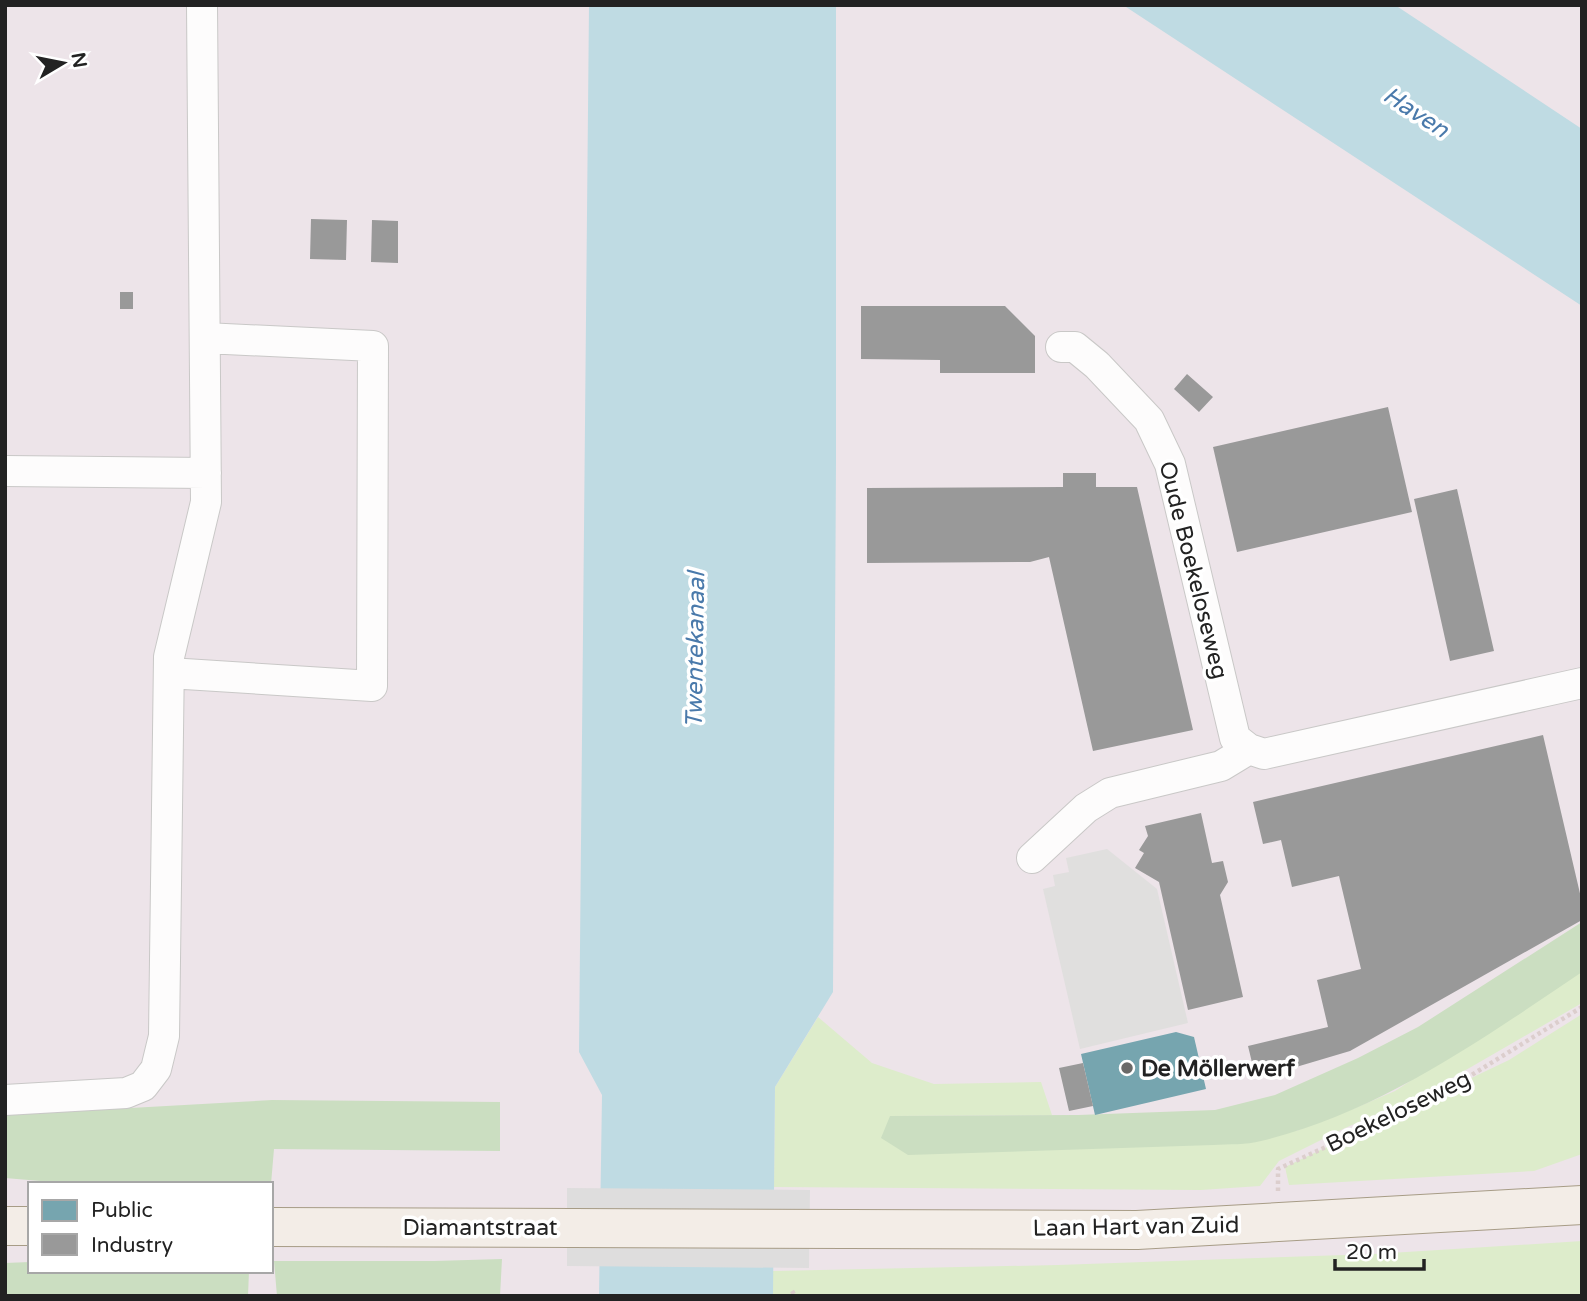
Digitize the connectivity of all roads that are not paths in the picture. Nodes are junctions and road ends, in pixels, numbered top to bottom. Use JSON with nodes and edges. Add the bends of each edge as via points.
{"nodes":[{"id":1,"x":202,"y":5,"type":"edge"},
{"id":2,"x":205,"y":338,"type":"junction"},
{"id":3,"x":1061,"y":347,"type":"dead end"},
{"id":4,"x":5,"y":471,"type":"edge"},
{"id":5,"x":206,"y":473,"type":"junction"},
{"id":6,"x":169,"y":673,"type":"junction"},
{"id":7,"x":1582,"y":683,"type":"edge"},
{"id":8,"x":1249,"y":749,"type":"junction"},
{"id":9,"x":1032,"y":858,"type":"dead end"},
{"id":10,"x":5,"y":1100,"type":"edge"},
{"id":11,"x":1582,"y":1205,"type":"edge"},
{"id":12,"x":5,"y":1226,"type":"edge"},
{"id":13,"x":28,"y":1226,"type":"edge"},
{"id":14,"x":273,"y":1227,"type":"edge"},
{"id":15,"x":689,"y":1228,"type":"joint"}],
"edges":[{"from":1,"to":2,"type":"street"},
{"from":2,"to":5,"type":"street"},
{"from":2,"to":6,"type":"street","via":[[373,346],[372,686]]},
{"from":3,"to":8,"type":"street","name":"Oude Boekeloseweg","via":[[1075,347],[1097,365],[1149,420],[1170,464],[1235,738]]},
{"from":4,"to":5,"type":"street"},
{"from":5,"to":6,"type":"street","via":[[206,502]]},
{"from":6,"to":10,"type":"street","via":[[164,1036],[156,1069],[143,1086],[126,1093]]},
{"from":7,"to":8,"type":"street","via":[[1264,754]]},
{"from":8,"to":9,"type":"street","via":[[1222,766],[1110,793],[1086,808]]},
{"from":11,"to":15,"type":"main road","name":"Laan Hart van Zuid","via":[[1137,1230]]},
{"from":12,"to":13,"type":"main road"},
{"from":14,"to":15,"type":"main road","name":"Diamantstraat"}]}
